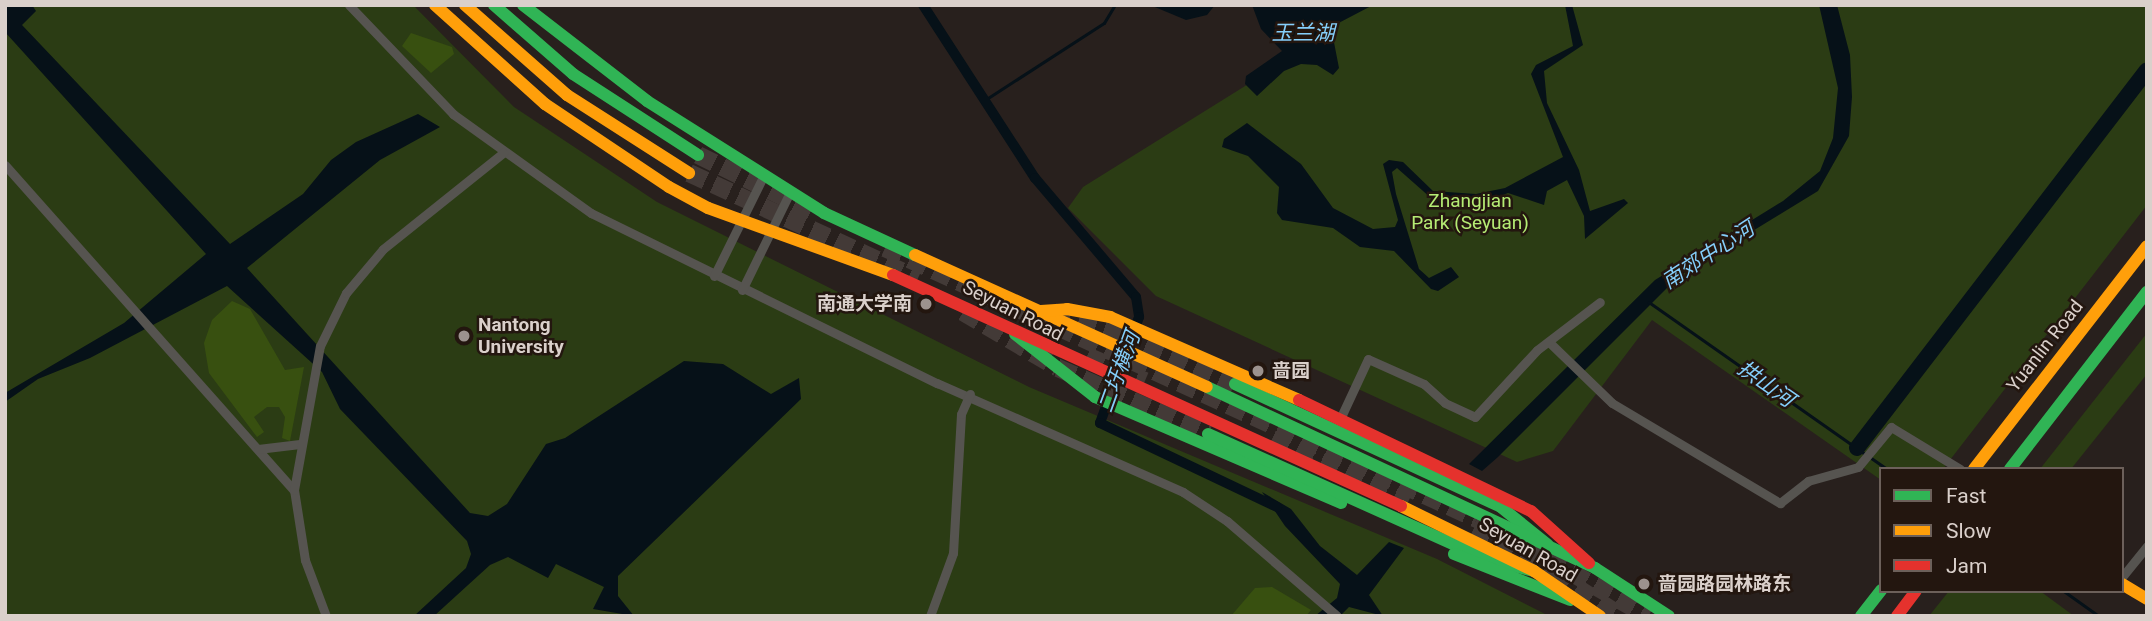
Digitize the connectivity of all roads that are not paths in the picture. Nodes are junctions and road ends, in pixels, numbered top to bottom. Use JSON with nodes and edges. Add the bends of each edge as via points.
{"nodes":[{"id":1,"x":349,"y":5,"type":"edge"},
{"id":2,"x":435,"y":5,"type":"edge"},
{"id":3,"x":465,"y":5,"type":"edge"},
{"id":4,"x":494,"y":5,"type":"edge"},
{"id":5,"x":523,"y":5,"type":"edge"},
{"id":6,"x":503,"y":153,"type":"junction"},
{"id":7,"x":698,"y":155,"type":"tunnel mouth"},
{"id":8,"x":5,"y":165,"type":"edge"},
{"id":9,"x":689,"y":173,"type":"tunnel mouth"},
{"id":10,"x":764,"y":175,"type":"junction"},
{"id":11,"x":790,"y":192,"type":"junction"},
{"id":12,"x":742,"y":219,"type":"junction"},
{"id":13,"x":772,"y":228,"type":"junction"},
{"id":14,"x":2147,"y":246,"type":"edge"},
{"id":15,"x":714,"y":276,"type":"junction"},
{"id":16,"x":742,"y":290,"type":"junction"},
{"id":17,"x":2147,"y":292,"type":"edge"},
{"id":18,"x":1600,"y":302,"type":"dead end"},
{"id":19,"x":1033,"y":312,"type":"junction"},
{"id":20,"x":1001,"y":323,"type":"junction"},
{"id":21,"x":1550,"y":343,"type":"junction"},
{"id":22,"x":1235,"y":384,"type":"tunnel mouth"},
{"id":23,"x":970,"y":394,"type":"junction"},
{"id":24,"x":1340,"y":419,"type":"junction"},
{"id":25,"x":1208,"y":434,"type":"tunnel mouth"},
{"id":26,"x":300,"y":444,"type":"junction"},
{"id":27,"x":258,"y":450,"type":"junction"},
{"id":28,"x":1957,"y":467,"type":"edge"},
{"id":29,"x":1976,"y":467,"type":"edge"},
{"id":30,"x":2012,"y":467,"type":"edge"},
{"id":31,"x":295,"y":489,"type":"junction"},
{"id":32,"x":1548,"y":545,"type":"junction"},
{"id":33,"x":2147,"y":546,"type":"edge"},
{"id":34,"x":1595,"y":568,"type":"junction"},
{"id":35,"x":1534,"y":571,"type":"junction"},
{"id":36,"x":2124,"y":575,"type":"edge"},
{"id":37,"x":2124,"y":585,"type":"edge"},
{"id":38,"x":1879,"y":593,"type":"edge"},
{"id":39,"x":1914,"y":593,"type":"edge"},
{"id":40,"x":2144,"y":593,"type":"edge"},
{"id":41,"x":1583,"y":604,"type":"junction"},
{"id":42,"x":326,"y":616,"type":"edge"},
{"id":43,"x":930,"y":616,"type":"edge"},
{"id":44,"x":1337,"y":616,"type":"edge"},
{"id":45,"x":1600,"y":616,"type":"edge"},
{"id":46,"x":1669,"y":616,"type":"edge"},
{"id":47,"x":1861,"y":616,"type":"edge"},
{"id":48,"x":1897,"y":616,"type":"edge"}],
"edges":[{"from":1,"to":6,"type":"street","via":[[420,83]]},
{"from":2,"to":12,"type":"main road","name":"Seyuan Road","via":[[494,62],[587,135],[669,187]]},
{"from":3,"to":9,"type":"main road","via":[[567,95]]},
{"from":4,"to":7,"type":"main road","via":[[573,74]]},
{"from":5,"to":10,"type":"main road","name":"Seyuan Road","via":[[647,101]]},
{"from":6,"to":15,"type":"street","via":[[591,213]]},
{"from":6,"to":26,"type":"street","via":[[383,249],[346,293],[313,366]]},
{"from":8,"to":27,"type":"street"},
{"from":10,"to":11,"type":"main road","name":"Seyuan Road"},
{"from":10,"to":12,"type":"street"},
{"from":11,"to":13,"type":"street"},
{"from":11,"to":19,"type":"main road","name":"Seyuan Road"},
{"from":12,"to":13,"type":"main road","name":"Seyuan Road"},
{"from":12,"to":15,"type":"street"},
{"from":13,"to":16,"type":"street"},
{"from":13,"to":20,"type":"main road","name":"Seyuan Road"},
{"from":14,"to":29,"type":"main road","name":"Yuanlin Road"},
{"from":15,"to":16,"type":"street"},
{"from":16,"to":23,"type":"street"},
{"from":17,"to":30,"type":"main road"},
{"from":18,"to":21,"type":"street"},
{"from":19,"to":24,"type":"main road","via":[[1067,309],[1110,317]]},
{"from":19,"to":32,"type":"main road","name":"Seyuan Road"},
{"from":20,"to":35,"type":"main road","name":"Seyuan Road","via":[[1063,357]]},
{"from":20,"to":41,"type":"main road","via":[[1095,397],[1471,562]]},
{"from":21,"to":24,"type":"street","via":[[1475,417],[1445,403],[1424,384],[1368,359]]},
{"from":21,"to":28,"type":"street","via":[[1588,381],[1667,439],[1780,503],[1808,481],[1858,467],[1891,427]]},
{"from":22,"to":32,"type":"main road","via":[[1501,507]]},
{"from":23,"to":43,"type":"street","via":[[961,414],[953,553]]},
{"from":23,"to":44,"type":"street","via":[[1183,492],[1227,521]]},
{"from":24,"to":34,"type":"main road","via":[[1531,511]]},
{"from":25,"to":35,"type":"main road","via":[[1486,559]]},
{"from":26,"to":27,"type":"street"},
{"from":26,"to":31,"type":"street"},
{"from":27,"to":31,"type":"street"},
{"from":31,"to":42,"type":"street","via":[[305,560]]},
{"from":32,"to":34,"type":"main road","name":"Seyuan Road"},
{"from":33,"to":36,"type":"street"},
{"from":34,"to":46,"type":"main road","name":"Seyuan Road"},
{"from":35,"to":41,"type":"main road","name":"Seyuan Road"},
{"from":37,"to":40,"type":"main road"},
{"from":38,"to":47,"type":"main road"},
{"from":39,"to":48,"type":"main road"},
{"from":41,"to":45,"type":"main road","name":"Seyuan Road"}]}
